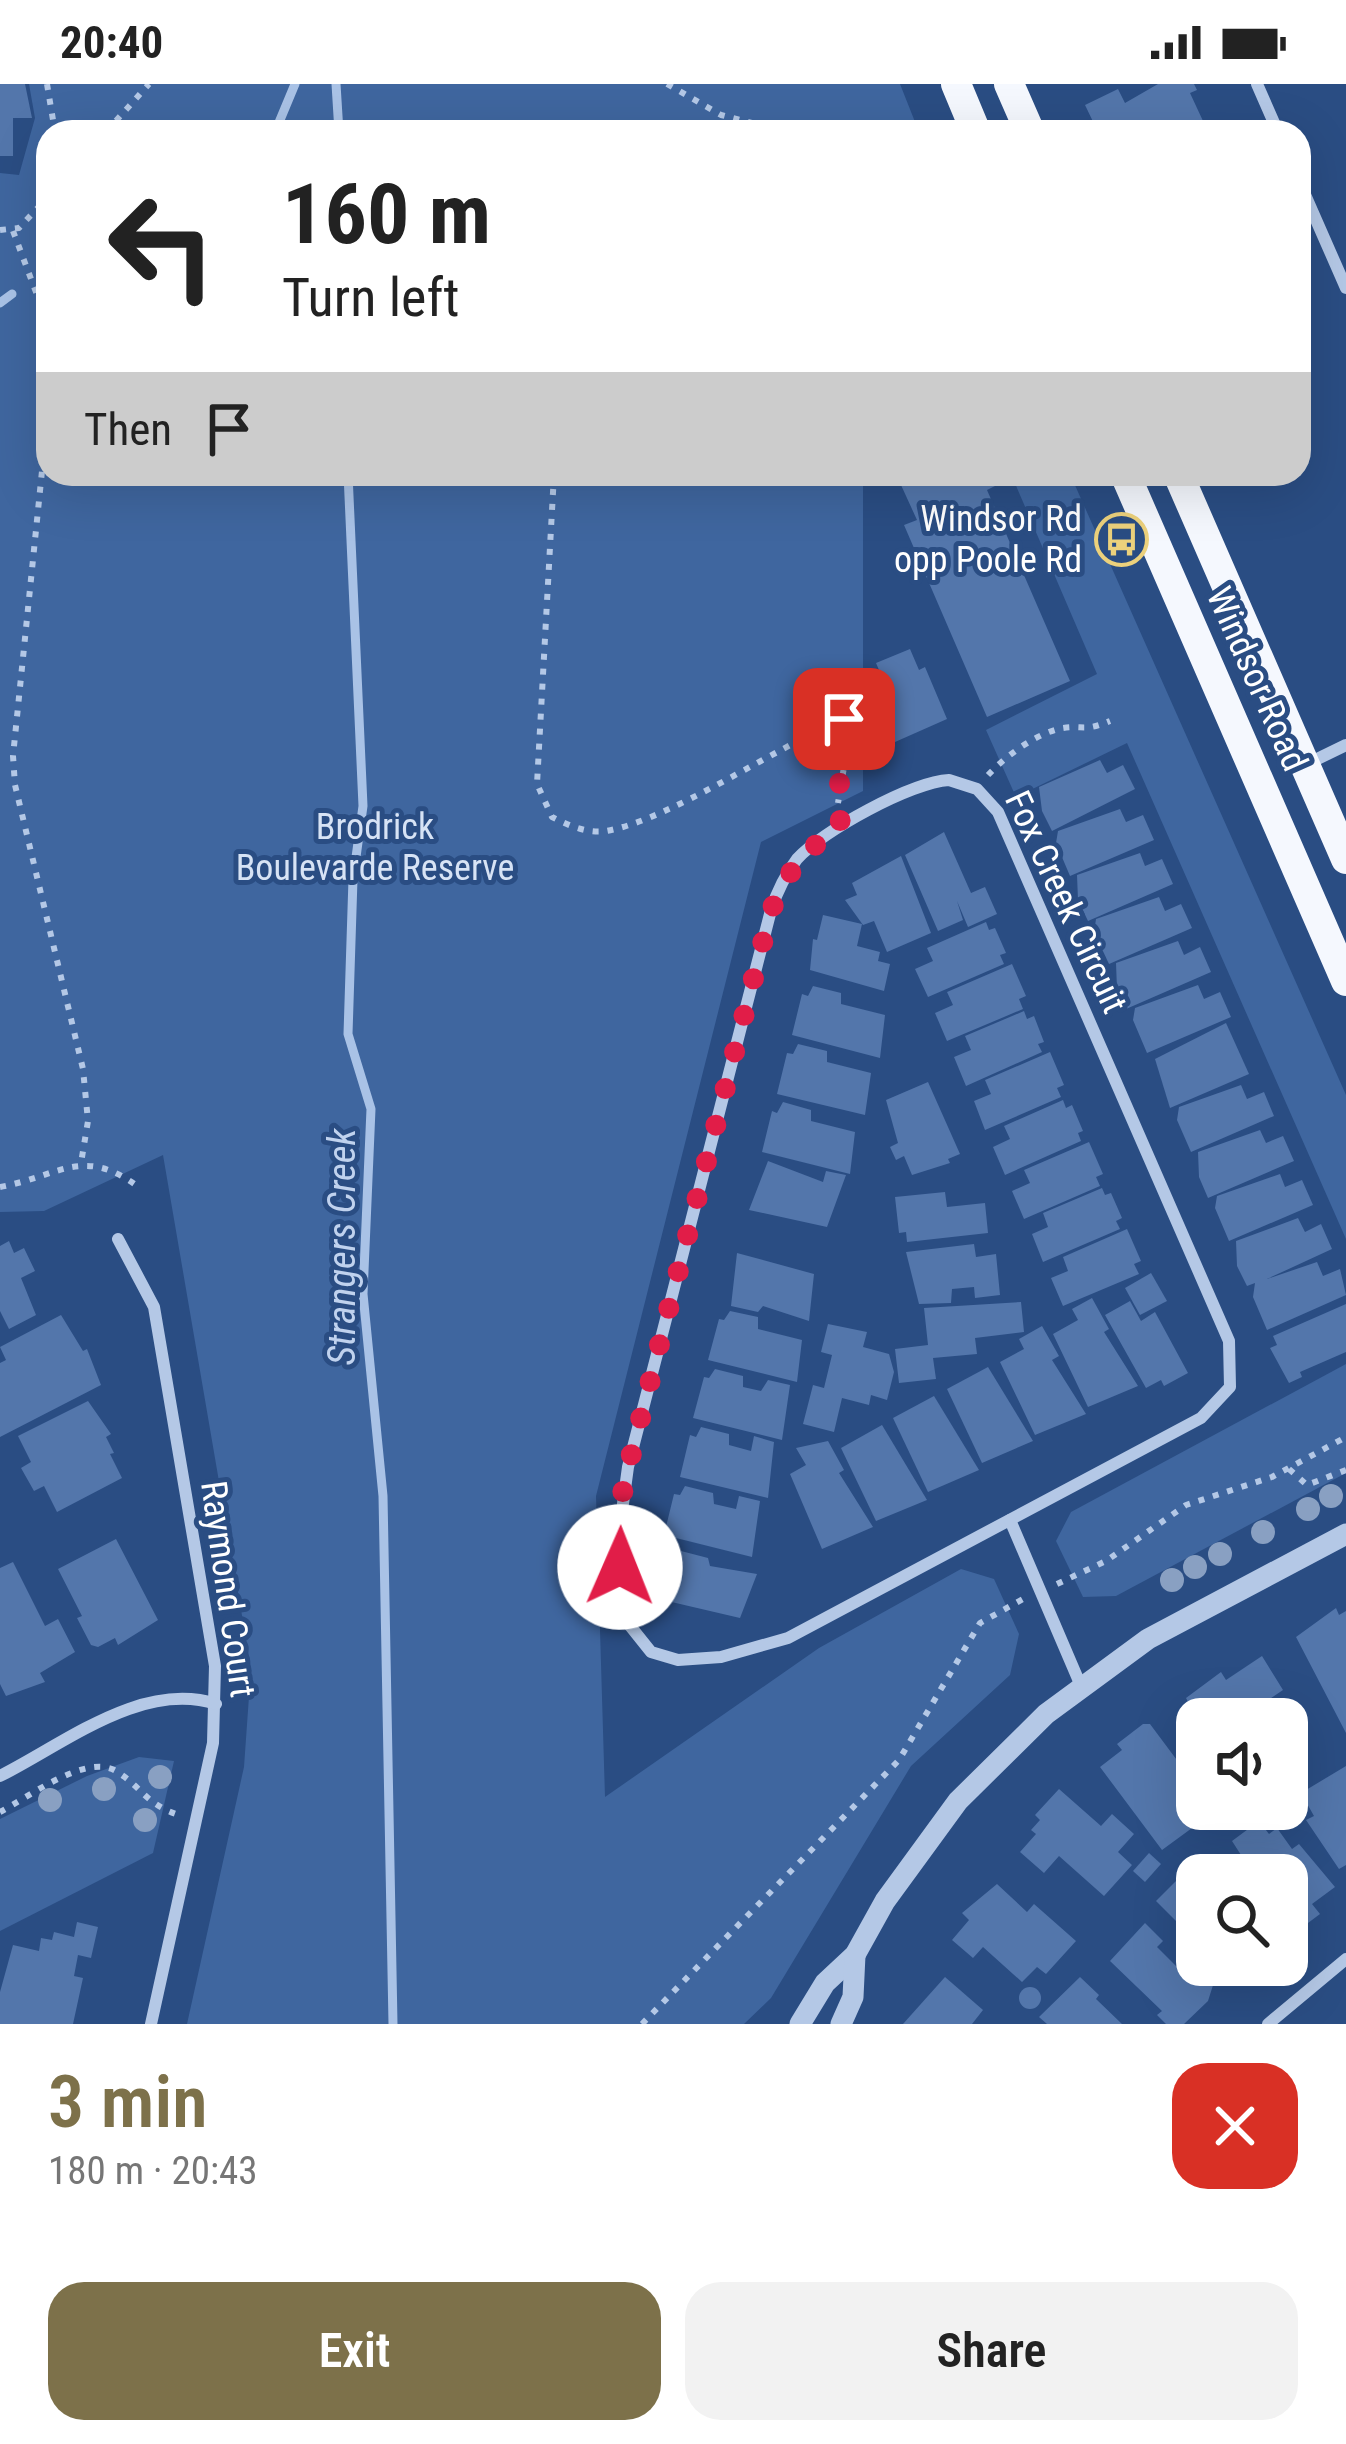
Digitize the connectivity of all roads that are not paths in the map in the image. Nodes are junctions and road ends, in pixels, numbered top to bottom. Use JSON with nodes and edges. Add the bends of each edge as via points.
{"nodes":[{"id":1,"x":956,"y":84,"type":"edge"},
{"id":2,"x":1009,"y":84,"type":"edge"},
{"id":3,"x":1257,"y":84,"type":"edge"},
{"id":4,"x":971,"y":120,"type":"edge"},
{"id":5,"x":1025,"y":120,"type":"edge"},
{"id":6,"x":1272,"y":120,"type":"edge"},
{"id":7,"x":1311,"y":208,"type":"edge"},
{"id":8,"x":1346,"y":288,"type":"edge"},
{"id":9,"x":1130,"y":486,"type":"edge"},
{"id":10,"x":1183,"y":486,"type":"edge"},
{"id":11,"x":1346,"y":746,"type":"edge"},
{"id":12,"x":1305,"y":765,"type":"junction"},
{"id":13,"x":1346,"y":860,"type":"edge"},
{"id":14,"x":1346,"y":981,"type":"edge"},
{"id":15,"x":118,"y":1239,"type":"dead end"},
{"id":16,"x":1010,"y":1520,"type":"junction"},
{"id":17,"x":1346,"y":1534,"type":"edge"},
{"id":18,"x":1081,"y":1686,"type":"junction"},
{"id":19,"x":216,"y":1704,"type":"junction"},
{"id":20,"x":0,"y":1777,"type":"edge"},
{"id":21,"x":855,"y":1955,"type":"junction"},
{"id":22,"x":1346,"y":1960,"type":"edge"},
{"id":23,"x":151,"y":2024,"type":"edge"},
{"id":24,"x":800,"y":2024,"type":"edge"},
{"id":25,"x":841,"y":2024,"type":"edge"},
{"id":26,"x":1268,"y":2024,"type":"edge"}],
"edges":[{"from":1,"to":4,"type":"main road"},
{"from":2,"to":5,"type":"main road"},
{"from":3,"to":6,"type":"street"},
{"from":7,"to":8,"type":"street"},
{"from":9,"to":14,"type":"main road","name":"Windsor Road"},
{"from":10,"to":12,"type":"main road","name":"Windsor Road"},
{"from":11,"to":12,"type":"street"},
{"from":12,"to":13,"type":"main road","name":"Windsor Road"},
{"from":15,"to":19,"type":"street","name":"Raymond Court","via":[[154,1307]]},
{"from":16,"to":16,"type":"street","name":"Fox Creek Circuit","via":[[755,1650],[664,1658],[639,1644],[623,1617],[623,1487],[771,910],[799,857],[936,781],[975,788],[998,812],[1234,1356],[1231,1387],[1214,1411]]},
{"from":16,"to":18,"type":"street"},
{"from":17,"to":18,"type":"street","via":[[1148,1639]]},
{"from":18,"to":21,"type":"street","via":[[958,1802]]},
{"from":19,"to":20,"type":"street","via":[[178,1696],[144,1702]]},
{"from":19,"to":23,"type":"street","name":"Raymond Court"},
{"from":21,"to":24,"type":"street","via":[[825,1983]]},
{"from":21,"to":25,"type":"street","via":[[853,1997]]},
{"from":22,"to":26,"type":"street"}]}
